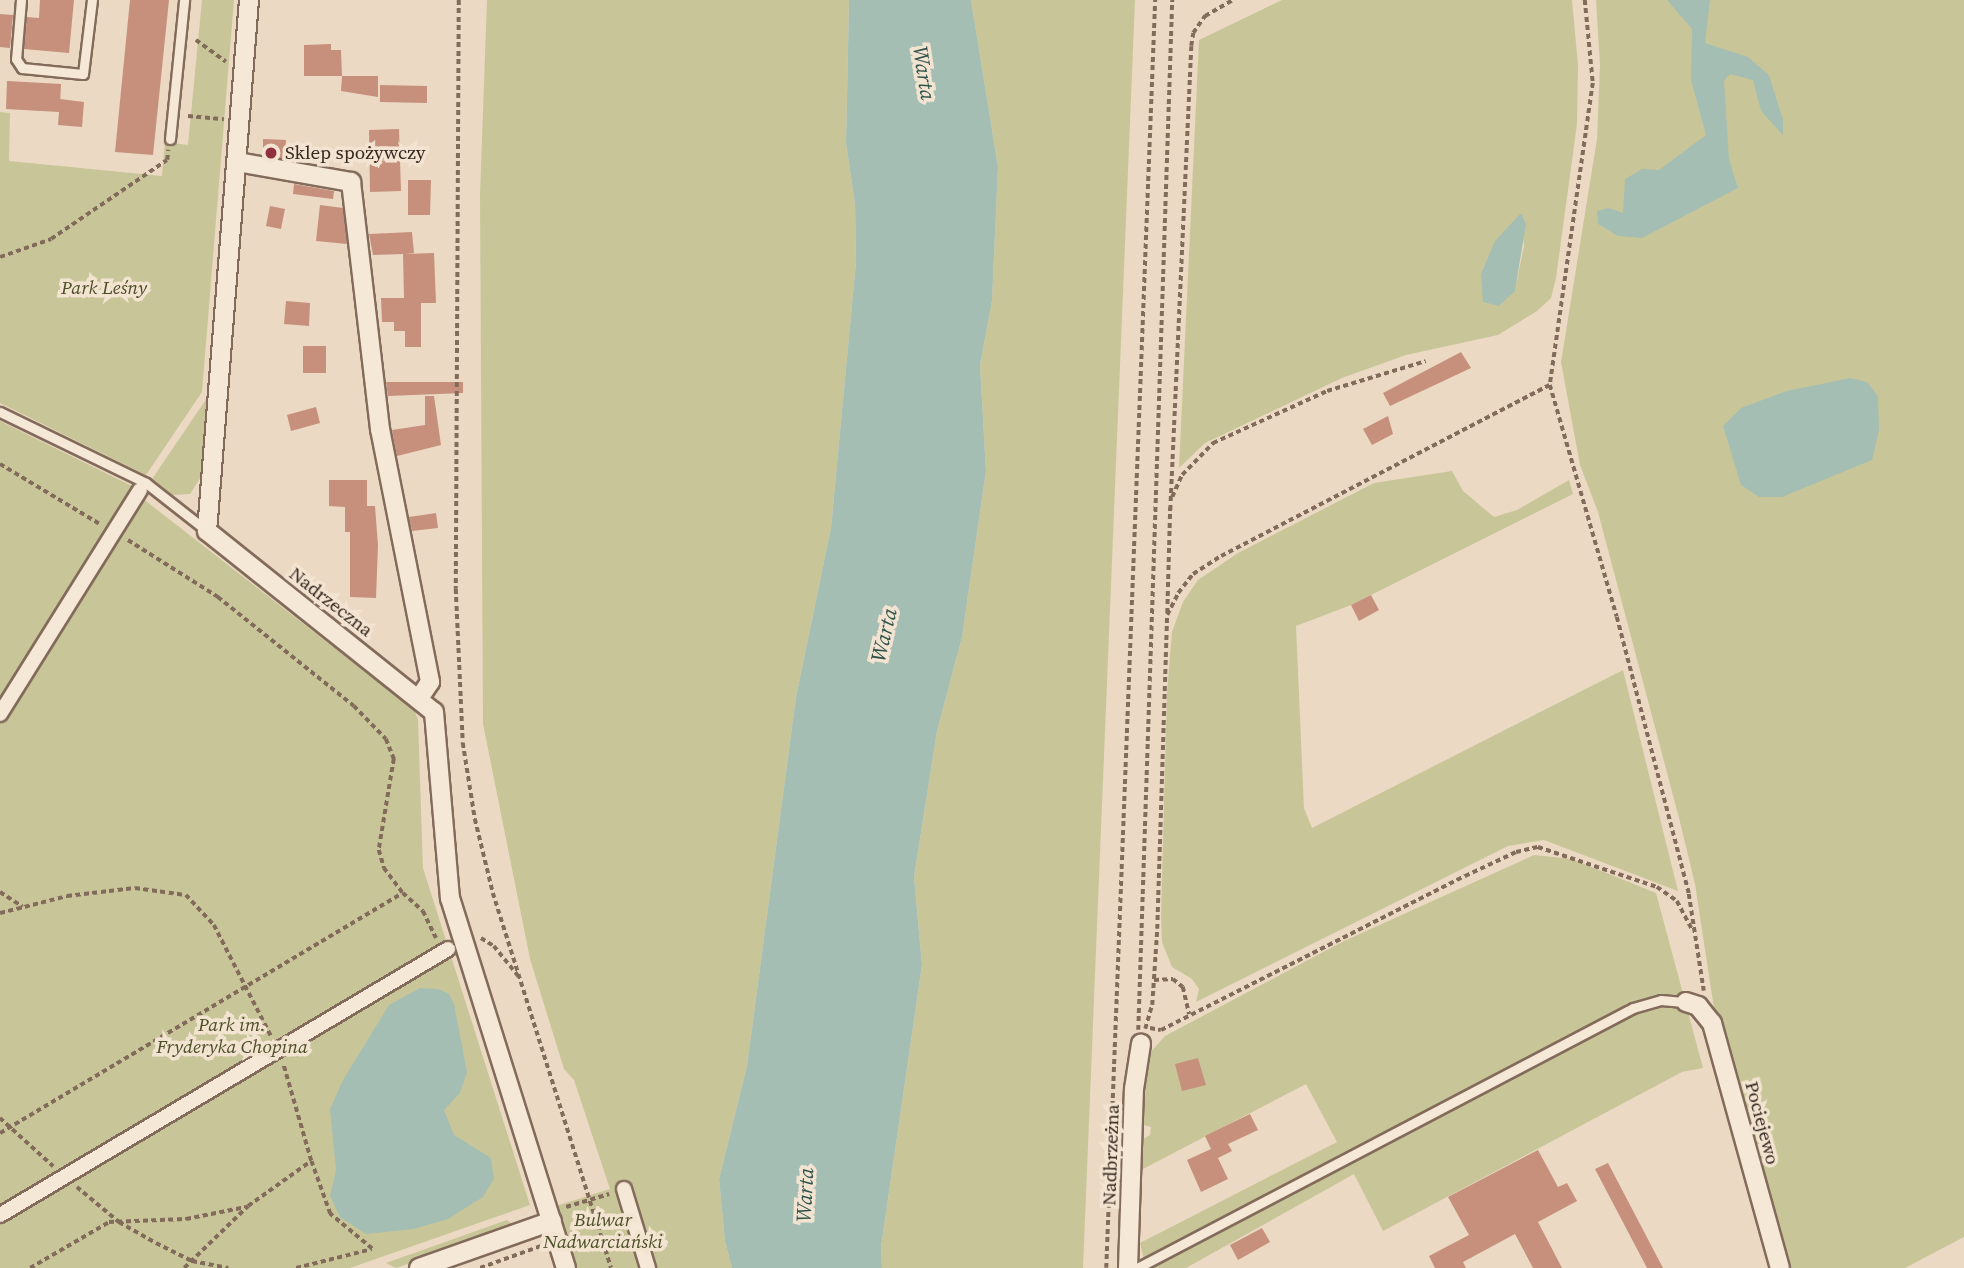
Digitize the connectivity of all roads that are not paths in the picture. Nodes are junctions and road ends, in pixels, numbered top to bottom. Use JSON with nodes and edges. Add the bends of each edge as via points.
{"nodes":[{"id":1,"x":21,"y":0,"type":"edge"},
{"id":2,"x":92,"y":0,"type":"edge"},
{"id":3,"x":184,"y":0,"type":"edge"},
{"id":4,"x":249,"y":0,"type":"edge"},
{"id":5,"x":170,"y":139,"type":"road end"},
{"id":6,"x":237,"y":162,"type":"junction"},
{"id":7,"x":0,"y":412,"type":"edge"},
{"id":8,"x":140,"y":490,"type":"dead end"},
{"id":9,"x":207,"y":531,"type":"junction"},
{"id":10,"x":420,"y":697,"type":"junction"},
{"id":11,"x":0,"y":714,"type":"edge"},
{"id":12,"x":451,"y":948,"type":"junction"},
{"id":13,"x":1686,"y":1002,"type":"joint"},
{"id":14,"x":1141,"y":1044,"type":"road end"},
{"id":15,"x":624,"y":1189,"type":"dead end"},
{"id":16,"x":0,"y":1215,"type":"edge"},
{"id":17,"x":552,"y":1220,"type":"junction"},
{"id":18,"x":419,"y":1268,"type":"edge"},
{"id":19,"x":566,"y":1268,"type":"edge"},
{"id":20,"x":648,"y":1268,"type":"edge"},
{"id":21,"x":1129,"y":1268,"type":"edge"},
{"id":22,"x":1137,"y":1268,"type":"edge"},
{"id":23,"x":1780,"y":1268,"type":"edge"}],
"edges":[{"from":1,"to":2,"type":"lane","via":[[16,59],[22,68],[83,74]]},
{"from":3,"to":5,"type":"lane"},
{"from":4,"to":6,"type":"street"},
{"from":6,"to":9,"type":"street"},
{"from":6,"to":10,"type":"street","via":[[351,182],[380,429],[430,682]]},
{"from":7,"to":9,"type":"lane","via":[[146,482]]},
{"from":8,"to":11,"type":"street"},
{"from":9,"to":10,"type":"street","name":"Nadrzeczna"},
{"from":10,"to":12,"type":"street","name":"Nadrzeczna","via":[[435,712]]},
{"from":12,"to":16,"type":"street"},
{"from":12,"to":17,"type":"street","name":"Nadrzeczna"},
{"from":13,"to":22,"type":"lane","via":[[1661,1000],[1633,1009]]},
{"from":13,"to":23,"type":"street","name":"Pociejewo","via":[[1698,1006],[1712,1023]]},
{"from":14,"to":21,"type":"street","name":"Nadbrzeżna","via":[[1134,1089]]},
{"from":15,"to":20,"type":"street"},
{"from":17,"to":18,"type":"street"},
{"from":17,"to":19,"type":"street","name":"Nadrzeczna"}]}
